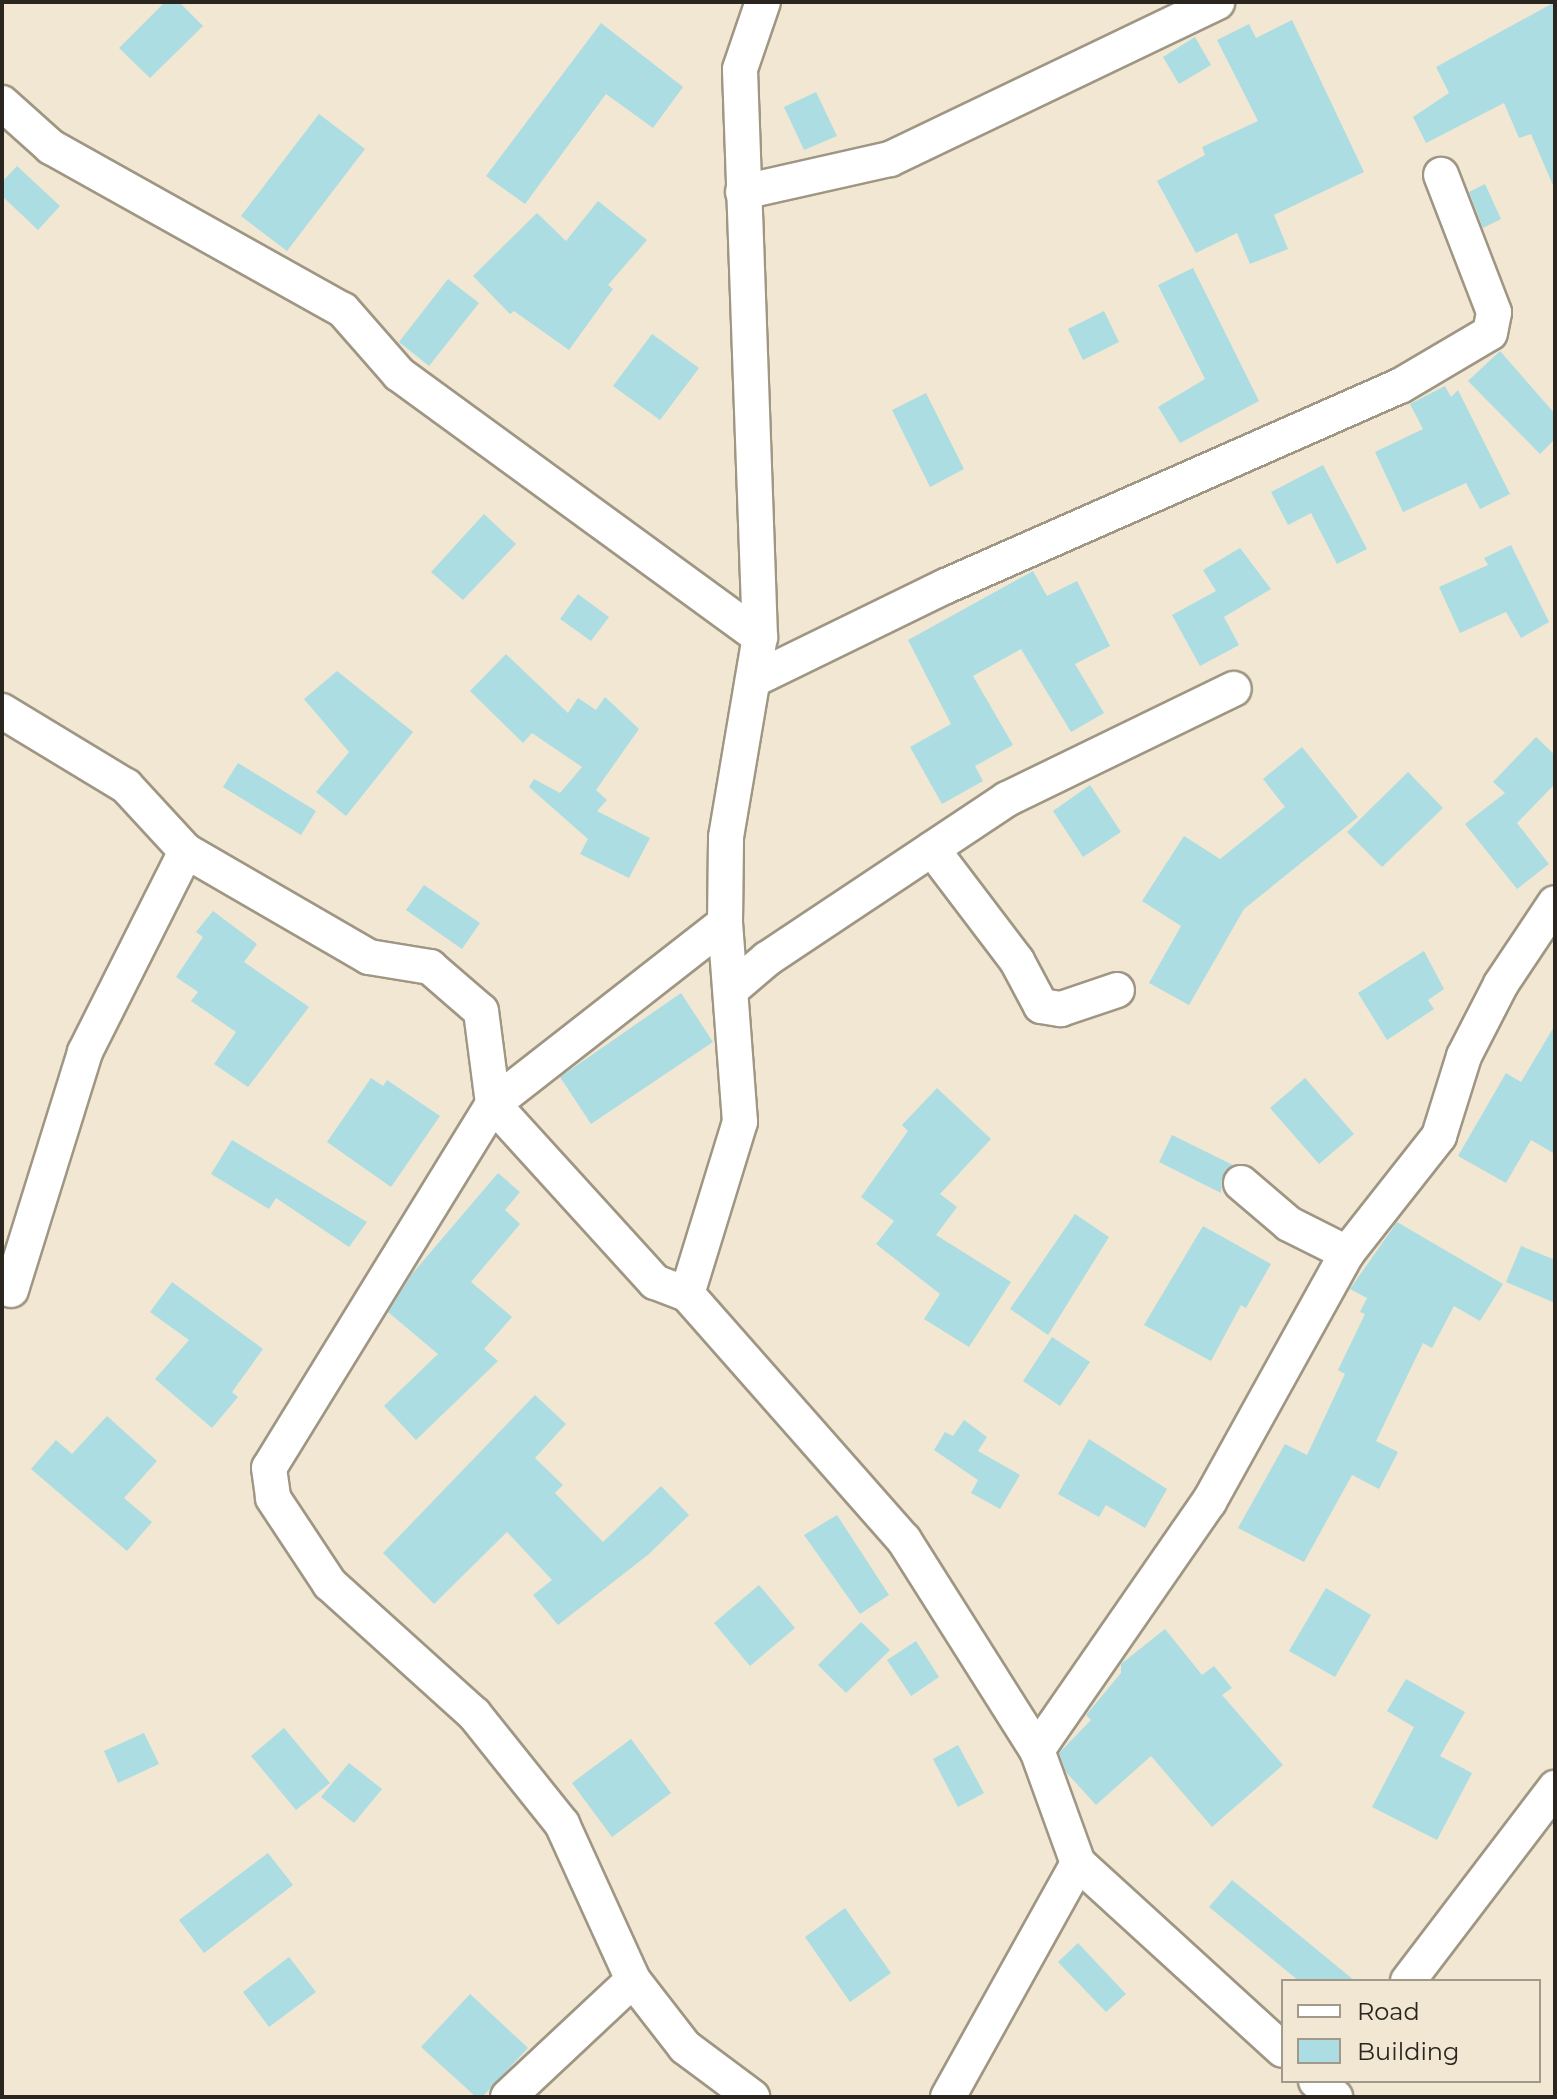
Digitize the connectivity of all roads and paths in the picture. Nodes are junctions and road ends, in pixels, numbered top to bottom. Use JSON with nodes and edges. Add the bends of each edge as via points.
{"nodes":[{"id":1,"x":763,"y":2,"type":"edge"},
{"id":2,"x":1217,"y":2,"type":"edge"},
{"id":3,"x":2,"y":103,"type":"edge"},
{"id":4,"x":1441,"y":175,"type":"dead end"},
{"id":5,"x":743,"y":192,"type":"junction"},
{"id":6,"x":760,"y":637,"type":"junction"},
{"id":7,"x":753,"y":680,"type":"junction"},
{"id":8,"x":1234,"y":689,"type":"dead end"},
{"id":9,"x":2,"y":711,"type":"edge"},
{"id":10,"x":932,"y":849,"type":"junction"},
{"id":11,"x":186,"y":851,"type":"junction"},
{"id":12,"x":1555,"y":903,"type":"edge"},
{"id":13,"x":725,"y":923,"type":"junction"},
{"id":14,"x":733,"y":988,"type":"junction"},
{"id":15,"x":1117,"y":990,"type":"dead end"},
{"id":16,"x":493,"y":1104,"type":"junction"},
{"id":17,"x":1241,"y":1183,"type":"dead end"},
{"id":18,"x":1347,"y":1253,"type":"junction"},
{"id":19,"x":11,"y":1290,"type":"dead end"},
{"id":20,"x":687,"y":1294,"type":"junction"},
{"id":21,"x":1037,"y":1750,"type":"junction"},
{"id":22,"x":1555,"y":1788,"type":"edge"},
{"id":23,"x":1078,"y":1863,"type":"junction"},
{"id":24,"x":1410,"y":1979,"type":"edge"},
{"id":25,"x":633,"y":1980,"type":"junction"},
{"id":26,"x":1281,"y":2048,"type":"edge"},
{"id":27,"x":508,"y":2097,"type":"edge"},
{"id":28,"x":752,"y":2097,"type":"edge"},
{"id":29,"x":948,"y":2097,"type":"edge"}],
"edges":[{"from":1,"to":5,"type":"street","via":[[740,69]]},
{"from":2,"to":5,"type":"street","via":[[890,159]]},
{"from":3,"to":6,"type":"street","via":[[51,147],[343,310],[399,374]]},
{"from":4,"to":7,"type":"street","via":[[1494,312],[1490,333],[1400,386],[946,586]]},
{"from":5,"to":6,"type":"street"},
{"from":6,"to":7,"type":"street"},
{"from":7,"to":13,"type":"street","via":[[726,837]]},
{"from":8,"to":10,"type":"street","via":[[1007,799]]},
{"from":9,"to":11,"type":"street","via":[[126,786]]},
{"from":10,"to":14,"type":"street","via":[[767,959]]},
{"from":10,"to":15,"type":"street","via":[[1017,961],[1041,1006],[1061,1009]]},
{"from":11,"to":16,"type":"street","via":[[369,957],[430,967],[481,1011]]},
{"from":11,"to":19,"type":"street","via":[[85,1052]]},
{"from":12,"to":18,"type":"street","via":[[1501,984],[1464,1056],[1439,1136]]},
{"from":13,"to":14,"type":"street"},
{"from":13,"to":16,"type":"street"},
{"from":14,"to":20,"type":"street","via":[[740,1122]]},
{"from":16,"to":20,"type":"street","via":[[655,1282]]},
{"from":16,"to":25,"type":"street","via":[[269,1468],[273,1498],[330,1584],[474,1714],[562,1824]]},
{"from":17,"to":18,"type":"street","via":[[1289,1224]]},
{"from":18,"to":21,"type":"street","via":[[1209,1502]]},
{"from":20,"to":21,"type":"street","via":[[904,1540]]},
{"from":21,"to":23,"type":"street"},
{"from":22,"to":24,"type":"street"},
{"from":23,"to":26,"type":"street"},
{"from":23,"to":29,"type":"street"},
{"from":25,"to":27,"type":"street"},
{"from":25,"to":28,"type":"street","via":[[685,2047]]}]}
